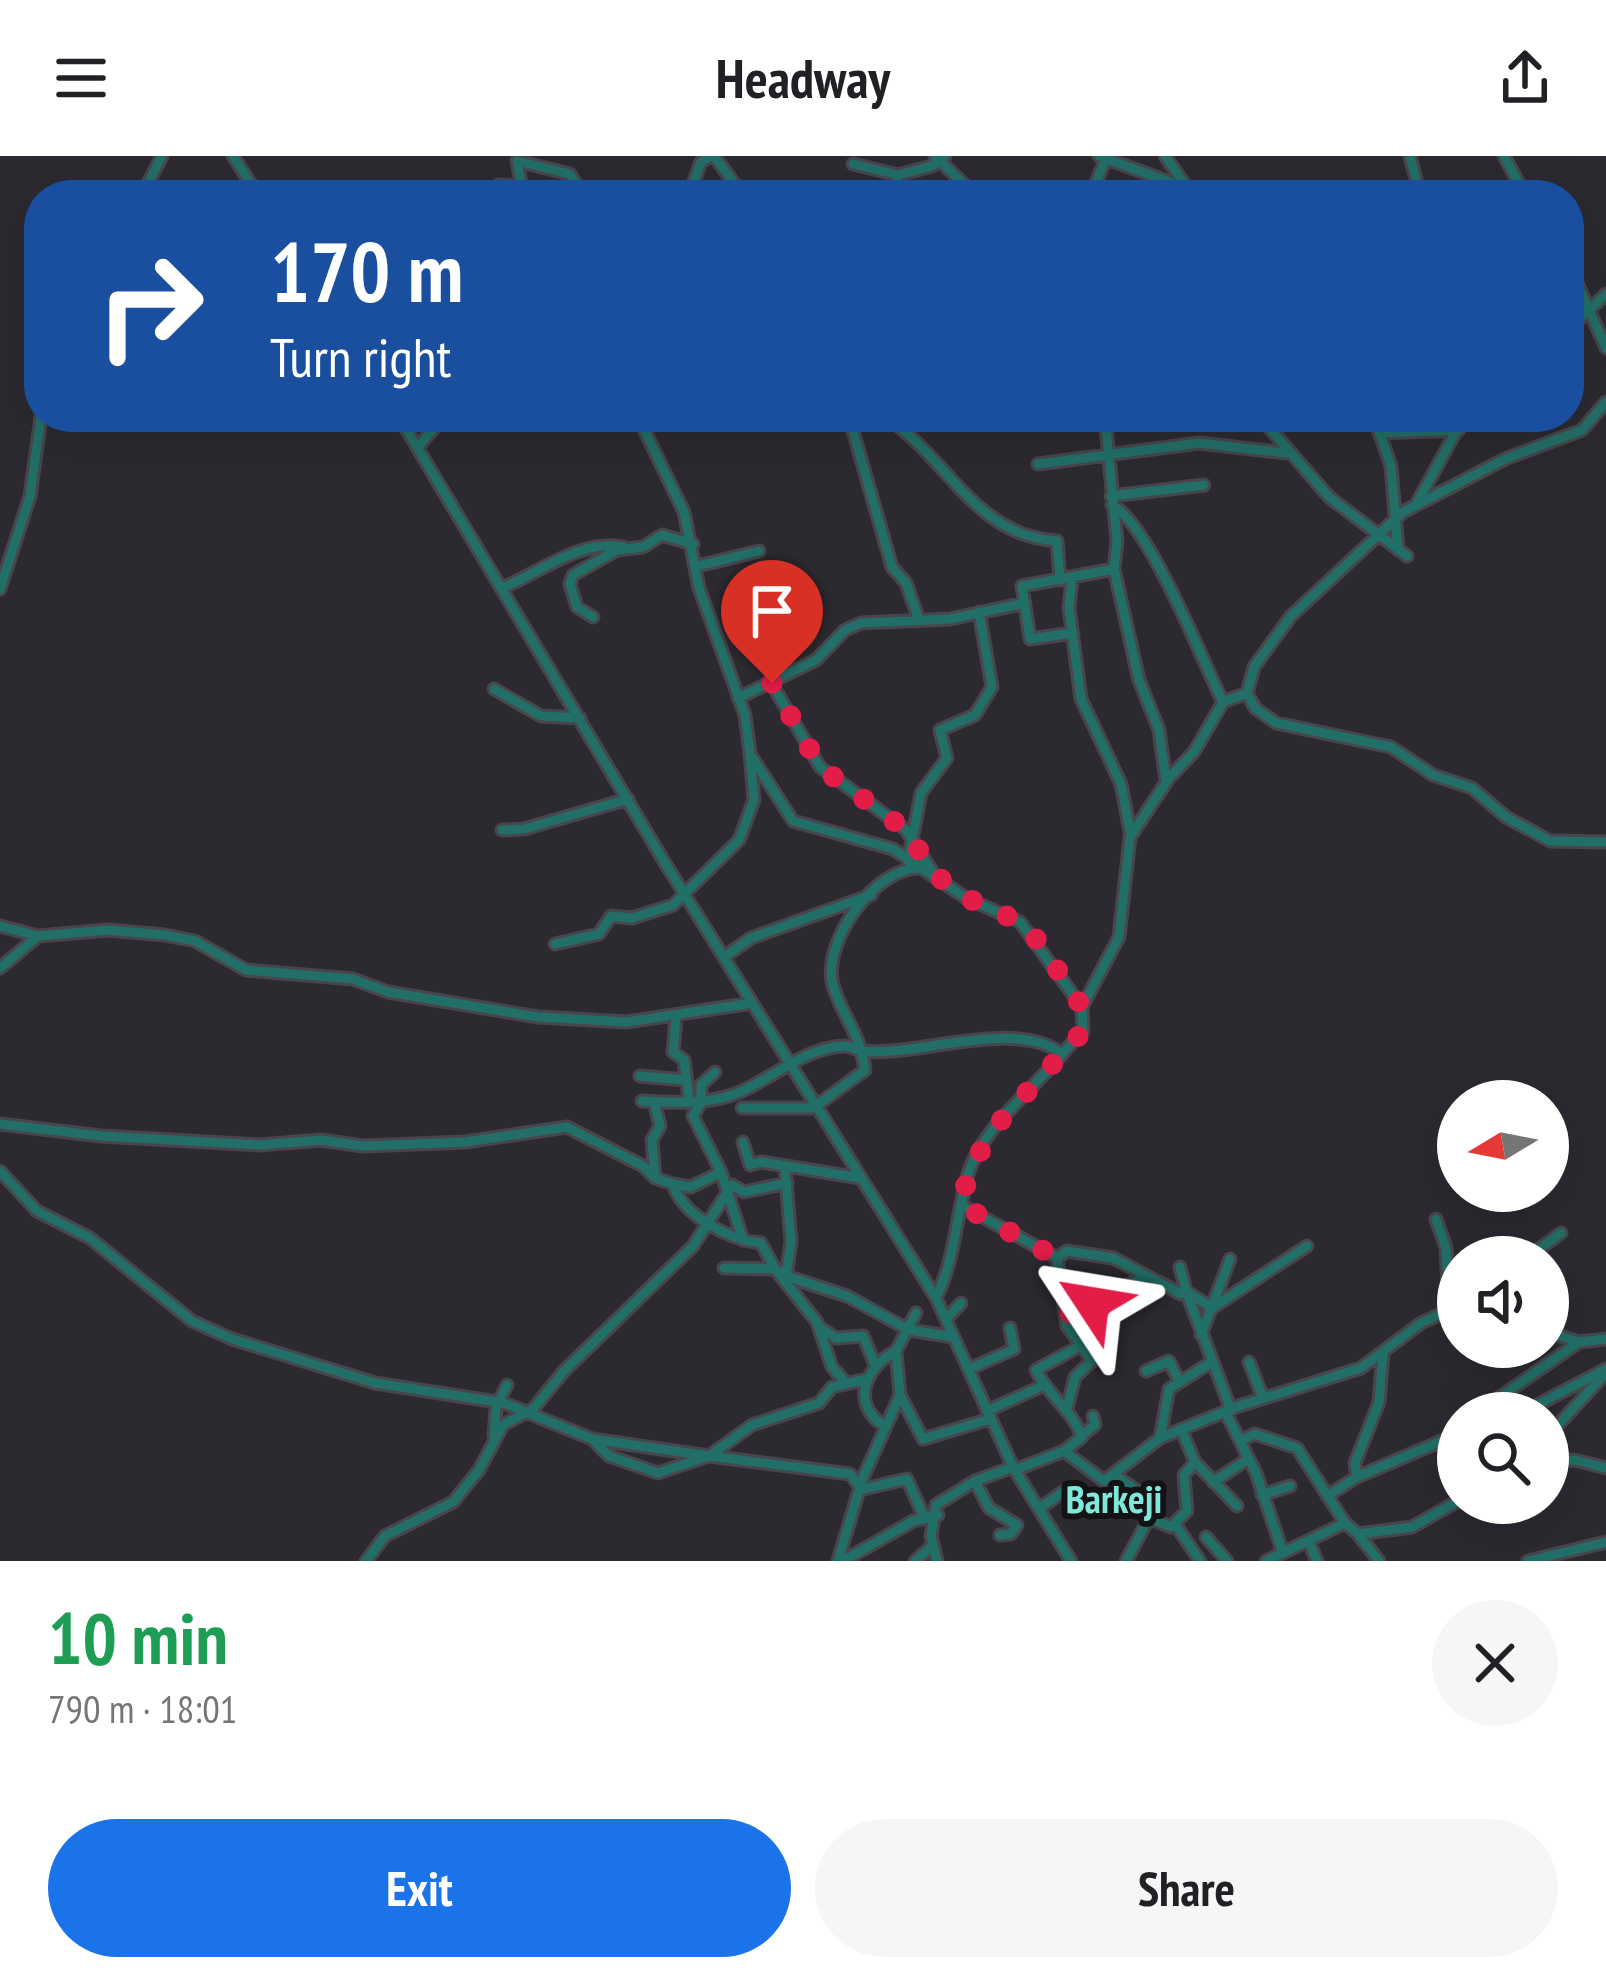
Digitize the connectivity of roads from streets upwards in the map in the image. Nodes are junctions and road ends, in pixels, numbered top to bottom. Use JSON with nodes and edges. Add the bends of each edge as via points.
{"nodes":[{"id":1,"x":712,"y":156,"type":"edge"},
{"id":2,"x":939,"y":157,"type":"edge"},
{"id":3,"x":1102,"y":157,"type":"edge"},
{"id":4,"x":517,"y":158,"type":"edge"},
{"id":5,"x":853,"y":164,"type":"dead end"},
{"id":6,"x":898,"y":176,"type":"junction"},
{"id":7,"x":574,"y":180,"type":"edge"},
{"id":8,"x":694,"y":180,"type":"edge"},
{"id":9,"x":730,"y":180,"type":"edge"},
{"id":10,"x":898,"y":180,"type":"edge"},
{"id":11,"x":961,"y":180,"type":"edge"},
{"id":12,"x":1164,"y":180,"type":"edge"},
{"id":13,"x":1606,"y":294,"type":"edge"},
{"id":14,"x":1584,"y":298,"type":"edge"},
{"id":15,"x":1588,"y":307,"type":"junction"},
{"id":16,"x":1584,"y":311,"type":"edge"},
{"id":17,"x":1604,"y":341,"type":"edge"},
{"id":18,"x":1606,"y":402,"type":"edge"},
{"id":19,"x":1584,"y":424,"type":"edge"},
{"id":20,"x":39,"y":432,"type":"edge"},
{"id":21,"x":408,"y":432,"type":"edge"},
{"id":22,"x":430,"y":432,"type":"edge"},
{"id":23,"x":646,"y":432,"type":"edge"},
{"id":24,"x":853,"y":432,"type":"edge"},
{"id":25,"x":902,"y":432,"type":"edge"},
{"id":26,"x":1105,"y":432,"type":"edge"},
{"id":27,"x":1271,"y":432,"type":"edge"},
{"id":28,"x":1406,"y":432,"type":"edge"},
{"id":29,"x":1458,"y":432,"type":"edge"},
{"id":30,"x":1576,"y":432,"type":"edge"},
{"id":31,"x":1379,"y":433,"type":"joint"},
{"id":32,"x":418,"y":447,"type":"junction"},
{"id":33,"x":1286,"y":453,"type":"junction"},
{"id":34,"x":1106,"y":455,"type":"junction"},
{"id":35,"x":1038,"y":464,"type":"dead end"},
{"id":36,"x":1204,"y":485,"type":"dead end"},
{"id":37,"x":1111,"y":501,"type":"junction"},
{"id":38,"x":1417,"y":503,"type":"junction"},
{"id":39,"x":1395,"y":520,"type":"junction"},
{"id":40,"x":1380,"y":536,"type":"junction"},
{"id":41,"x":693,"y":544,"type":"junction"},
{"id":42,"x":629,"y":548,"type":"junction"},
{"id":43,"x":759,"y":551,"type":"dead end"},
{"id":44,"x":698,"y":566,"type":"junction"},
{"id":45,"x":1114,"y":568,"type":"junction"},
{"id":46,"x":1066,"y":580,"type":"junction"},
{"id":47,"x":502,"y":588,"type":"junction"},
{"id":48,"x":0,"y":589,"type":"edge"},
{"id":49,"x":1024,"y":603,"type":"junction"},
{"id":50,"x":979,"y":612,"type":"junction"},
{"id":51,"x":593,"y":617,"type":"dead end"},
{"id":52,"x":919,"y":620,"type":"junction"},
{"id":53,"x":1073,"y":633,"type":"junction"},
{"id":54,"x":772,"y":683,"type":"junction"},
{"id":55,"x":494,"y":689,"type":"dead end"},
{"id":56,"x":1247,"y":693,"type":"junction"},
{"id":57,"x":738,"y":698,"type":"junction"},
{"id":58,"x":1223,"y":702,"type":"junction"},
{"id":59,"x":580,"y":718,"type":"junction"},
{"id":60,"x":750,"y":754,"type":"junction"},
{"id":61,"x":1166,"y":781,"type":"junction"},
{"id":62,"x":628,"y":799,"type":"junction"},
{"id":63,"x":502,"y":830,"type":"dead end"},
{"id":64,"x":1130,"y":836,"type":"junction"},
{"id":65,"x":915,"y":842,"type":"junction"},
{"id":66,"x":1606,"y":842,"type":"edge"},
{"id":67,"x":908,"y":861,"type":"junction"},
{"id":68,"x":920,"y":868,"type":"junction"},
{"id":69,"x":934,"y":874,"type":"junction"},
{"id":70,"x":685,"y":895,"type":"junction"},
{"id":71,"x":871,"y":895,"type":"junction"},
{"id":72,"x":0,"y":926,"type":"edge"},
{"id":73,"x":38,"y":936,"type":"junction"},
{"id":74,"x":555,"y":944,"type":"dead end"},
{"id":75,"x":724,"y":957,"type":"junction"},
{"id":76,"x":0,"y":968,"type":"edge"},
{"id":77,"x":752,"y":1003,"type":"junction"},
{"id":78,"x":1082,"y":1007,"type":"junction"},
{"id":79,"x":676,"y":1018,"type":"junction"},
{"id":80,"x":863,"y":1051,"type":"junction"},
{"id":81,"x":1062,"y":1054,"type":"junction"},
{"id":82,"x":789,"y":1062,"type":"junction"},
{"id":83,"x":715,"y":1072,"type":"dead end"},
{"id":84,"x":640,"y":1076,"type":"dead end"},
{"id":85,"x":686,"y":1080,"type":"junction"},
{"id":86,"x":695,"y":1101,"type":"junction"},
{"id":87,"x":817,"y":1107,"type":"junction"},
{"id":88,"x":742,"y":1108,"type":"dead end"},
{"id":89,"x":0,"y":1124,"type":"edge"},
{"id":90,"x":743,"y":1142,"type":"dead end"},
{"id":91,"x":847,"y":1154,"type":"junction"},
{"id":92,"x":785,"y":1169,"type":"junction"},
{"id":93,"x":0,"y":1171,"type":"edge"},
{"id":94,"x":721,"y":1172,"type":"junction"},
{"id":95,"x":830,"y":1173,"type":"junction"},
{"id":96,"x":655,"y":1178,"type":"junction"},
{"id":97,"x":860,"y":1178,"type":"junction"},
{"id":98,"x":787,"y":1183,"type":"junction"},
{"id":99,"x":673,"y":1184,"type":"junction"},
{"id":100,"x":724,"y":1192,"type":"junction"},
{"id":101,"x":961,"y":1205,"type":"junction"},
{"id":102,"x":1440,"y":1219,"type":"dead end"},
{"id":103,"x":706,"y":1220,"type":"junction"},
{"id":104,"x":1561,"y":1233,"type":"dead end"},
{"id":105,"x":1443,"y":1236,"type":"edge"},
{"id":106,"x":1557,"y":1236,"type":"edge"},
{"id":107,"x":743,"y":1240,"type":"junction"},
{"id":108,"x":1307,"y":1246,"type":"dead end"},
{"id":109,"x":1057,"y":1258,"type":"junction"},
{"id":110,"x":1230,"y":1259,"type":"dead end"},
{"id":111,"x":1180,"y":1267,"type":"dead end"},
{"id":112,"x":724,"y":1268,"type":"dead end"},
{"id":113,"x":775,"y":1269,"type":"junction"},
{"id":114,"x":786,"y":1276,"type":"junction"},
{"id":115,"x":1144,"y":1277,"type":"junction"},
{"id":116,"x":1186,"y":1291,"type":"junction"},
{"id":117,"x":936,"y":1298,"type":"junction"},
{"id":118,"x":961,"y":1303,"type":"dead end"},
{"id":119,"x":1212,"y":1308,"type":"junction"},
{"id":120,"x":916,"y":1313,"type":"dead end"},
{"id":121,"x":1068,"y":1314,"type":"junction"},
{"id":122,"x":1437,"y":1318,"type":"edge"},
{"id":123,"x":946,"y":1319,"type":"junction"},
{"id":124,"x":820,"y":1328,"type":"junction"},
{"id":125,"x":1010,"y":1328,"type":"dead end"},
{"id":126,"x":909,"y":1330,"type":"junction"},
{"id":127,"x":1201,"y":1336,"type":"junction"},
{"id":128,"x":954,"y":1337,"type":"junction"},
{"id":129,"x":1569,"y":1339,"type":"edge"},
{"id":130,"x":1606,"y":1339,"type":"edge"},
{"id":131,"x":1579,"y":1342,"type":"junction"},
{"id":132,"x":1078,"y":1347,"type":"junction"},
{"id":133,"x":896,"y":1351,"type":"junction"},
{"id":134,"x":1384,"y":1354,"type":"junction"},
{"id":135,"x":874,"y":1362,"type":"junction"},
{"id":136,"x":1249,"y":1362,"type":"dead end"},
{"id":137,"x":1210,"y":1364,"type":"junction"},
{"id":138,"x":969,"y":1370,"type":"junction"},
{"id":139,"x":1146,"y":1371,"type":"dead end"},
{"id":140,"x":1606,"y":1371,"type":"edge"},
{"id":141,"x":866,"y":1379,"type":"junction"},
{"id":142,"x":1179,"y":1382,"type":"junction"},
{"id":143,"x":846,"y":1383,"type":"junction"},
{"id":144,"x":506,"y":1385,"type":"dead end"},
{"id":145,"x":1040,"y":1387,"type":"junction"},
{"id":146,"x":1507,"y":1392,"type":"edge"},
{"id":147,"x":1564,"y":1392,"type":"edge"},
{"id":148,"x":899,"y":1395,"type":"junction"},
{"id":149,"x":1263,"y":1398,"type":"junction"},
{"id":150,"x":499,"y":1402,"type":"junction"},
{"id":151,"x":1067,"y":1408,"type":"junction"},
{"id":152,"x":528,"y":1412,"type":"junction"},
{"id":153,"x":1229,"y":1412,"type":"junction"},
{"id":154,"x":1569,"y":1412,"type":"edge"},
{"id":155,"x":989,"y":1415,"type":"junction"},
{"id":156,"x":1094,"y":1416,"type":"dead end"},
{"id":157,"x":884,"y":1426,"type":"junction"},
{"id":158,"x":1181,"y":1430,"type":"junction"},
{"id":159,"x":1082,"y":1435,"type":"junction"},
{"id":160,"x":1160,"y":1438,"type":"junction"},
{"id":161,"x":592,"y":1439,"type":"junction"},
{"id":162,"x":1242,"y":1440,"type":"junction"},
{"id":163,"x":494,"y":1441,"type":"junction"},
{"id":164,"x":1437,"y":1446,"type":"edge"},
{"id":165,"x":1064,"y":1451,"type":"junction"},
{"id":166,"x":709,"y":1456,"type":"junction"},
{"id":167,"x":1248,"y":1459,"type":"junction"},
{"id":168,"x":1569,"y":1460,"type":"edge"},
{"id":169,"x":1196,"y":1462,"type":"junction"},
{"id":170,"x":1014,"y":1468,"type":"junction"},
{"id":171,"x":1606,"y":1468,"type":"edge"},
{"id":172,"x":1113,"y":1474,"type":"junction"},
{"id":173,"x":1358,"y":1477,"type":"junction"},
{"id":174,"x":975,"y":1481,"type":"junction"},
{"id":175,"x":1213,"y":1482,"type":"junction"},
{"id":176,"x":1290,"y":1486,"type":"dead end"},
{"id":177,"x":860,"y":1489,"type":"junction"},
{"id":178,"x":1064,"y":1491,"type":"dead end"},
{"id":179,"x":1262,"y":1495,"type":"junction"},
{"id":180,"x":1327,"y":1496,"type":"junction"},
{"id":181,"x":1238,"y":1507,"type":"dead end"},
{"id":182,"x":1040,"y":1508,"type":"junction"},
{"id":183,"x":1437,"y":1513,"type":"edge"},
{"id":184,"x":938,"y":1515,"type":"junction"},
{"id":185,"x":1149,"y":1518,"type":"junction"},
{"id":186,"x":925,"y":1519,"type":"junction"},
{"id":187,"x":1345,"y":1523,"type":"junction"},
{"id":188,"x":1175,"y":1524,"type":"junction"},
{"id":189,"x":1357,"y":1532,"type":"junction"},
{"id":190,"x":1000,"y":1535,"type":"dead end"},
{"id":191,"x":1206,"y":1537,"type":"dead end"},
{"id":192,"x":1606,"y":1541,"type":"edge"},
{"id":193,"x":1309,"y":1542,"type":"junction"},
{"id":194,"x":933,"y":1545,"type":"junction"},
{"id":195,"x":1283,"y":1553,"type":"junction"},
{"id":196,"x":862,"y":1556,"type":"edge"},
{"id":197,"x":366,"y":1561,"type":"edge"},
{"id":198,"x":840,"y":1561,"type":"edge"},
{"id":199,"x":915,"y":1561,"type":"edge"},
{"id":200,"x":937,"y":1561,"type":"edge"},
{"id":201,"x":1071,"y":1561,"type":"edge"},
{"id":202,"x":1126,"y":1561,"type":"edge"},
{"id":203,"x":1200,"y":1561,"type":"edge"},
{"id":204,"x":1227,"y":1561,"type":"edge"},
{"id":205,"x":1266,"y":1561,"type":"edge"},
{"id":206,"x":1317,"y":1561,"type":"edge"},
{"id":207,"x":1379,"y":1561,"type":"edge"},
{"id":208,"x":1528,"y":1561,"type":"edge"}],
"edges":[{"from":1,"to":8,"type":"street"},
{"from":1,"to":9,"type":"street"},
{"from":2,"to":6,"type":"street"},
{"from":2,"to":11,"type":"street"},
{"from":3,"to":12,"type":"street"},
{"from":4,"to":7,"type":"street"},
{"from":5,"to":6,"type":"street"},
{"from":6,"to":10,"type":"street"},
{"from":13,"to":15,"type":"street"},
{"from":14,"to":15,"type":"street"},
{"from":15,"to":16,"type":"street"},
{"from":15,"to":17,"type":"street"},
{"from":18,"to":19,"type":"street"},
{"from":20,"to":48,"type":"street","via":[[30,496]]},
{"from":21,"to":32,"type":"street"},
{"from":22,"to":32,"type":"street"},
{"from":23,"to":41,"type":"street"},
{"from":24,"to":52,"type":"street","via":[[892,567]]},
{"from":25,"to":46,"type":"street","via":[[978,511],[1030,540],[1058,542]]},
{"from":26,"to":34,"type":"street"},
{"from":27,"to":33,"type":"street"},
{"from":28,"to":31,"type":"street"},
{"from":29,"to":38,"type":"street"},
{"from":30,"to":38,"type":"street"},
{"from":31,"to":39,"type":"street"},
{"from":32,"to":47,"type":"street"},
{"from":33,"to":34,"type":"street","via":[[1199,443]]},
{"from":33,"to":40,"type":"street"},
{"from":34,"to":35,"type":"street"},
{"from":34,"to":37,"type":"street"},
{"from":36,"to":37,"type":"street"},
{"from":37,"to":45,"type":"street"},
{"from":37,"to":58,"type":"street","via":[[1160,563]]},
{"from":38,"to":39,"type":"street"},
{"from":39,"to":40,"type":"street"},
{"from":39,"to":40,"type":"street","via":[[1402,553]]},
{"from":40,"to":56,"type":"street","via":[[1291,616],[1254,668]]},
{"from":41,"to":42,"type":"street","via":[[662,535]]},
{"from":41,"to":44,"type":"street"},
{"from":42,"to":47,"type":"street","via":[[606,544],[568,555]]},
{"from":42,"to":51,"type":"street","via":[[571,579],[581,614]]},
{"from":43,"to":44,"type":"street"},
{"from":44,"to":57,"type":"street"},
{"from":45,"to":46,"type":"street"},
{"from":45,"to":61,"type":"street"},
{"from":46,"to":49,"type":"street","via":[[1026,582]]},
{"from":46,"to":53,"type":"street"},
{"from":47,"to":59,"type":"street"},
{"from":49,"to":50,"type":"street"},
{"from":49,"to":53,"type":"street","via":[[1030,639]]},
{"from":50,"to":52,"type":"street"},
{"from":50,"to":65,"type":"street","via":[[992,687],[975,715],[940,730],[947,758],[921,793]]},
{"from":52,"to":54,"type":"street","via":[[861,623]]},
{"from":53,"to":64,"type":"street","via":[[1082,699],[1121,784]]},
{"from":54,"to":57,"type":"street"},
{"from":54,"to":65,"type":"street","via":[[820,767]]},
{"from":55,"to":59,"type":"street","via":[[541,716]]},
{"from":56,"to":58,"type":"street"},
{"from":56,"to":66,"type":"street","via":[[1276,723],[1391,748],[1472,788],[1545,838]]},
{"from":57,"to":60,"type":"street"},
{"from":58,"to":61,"type":"street"},
{"from":59,"to":62,"type":"street"},
{"from":60,"to":67,"type":"street","via":[[793,821],[893,849]]},
{"from":60,"to":70,"type":"street","via":[[748,827]]},
{"from":61,"to":64,"type":"street"},
{"from":62,"to":63,"type":"street"},
{"from":62,"to":70,"type":"street"},
{"from":64,"to":78,"type":"street","via":[[1119,937]]},
{"from":65,"to":67,"type":"street"},
{"from":65,"to":69,"type":"street"},
{"from":67,"to":68,"type":"street"},
{"from":68,"to":69,"type":"street"},
{"from":68,"to":71,"type":"street","via":[[892,874]]},
{"from":69,"to":78,"type":"street","via":[[1020,922]]},
{"from":70,"to":74,"type":"street","via":[[632,918],[611,916],[599,934]]},
{"from":70,"to":75,"type":"street"},
{"from":71,"to":75,"type":"street","via":[[751,938]]},
{"from":71,"to":80,"type":"street","via":[[839,943],[832,979]]},
{"from":72,"to":73,"type":"street"},
{"from":73,"to":76,"type":"street"},
{"from":73,"to":79,"type":"street","via":[[165,935],[195,941],[246,970],[353,979],[498,1012],[588,1022]]},
{"from":75,"to":77,"type":"street"},
{"from":77,"to":79,"type":"street"},
{"from":77,"to":82,"type":"street"},
{"from":78,"to":81,"type":"street","via":[[1083,1031]]},
{"from":79,"to":85,"type":"street","via":[[673,1052],[684,1060]]},
{"from":80,"to":81,"type":"street","via":[[954,1041],[1045,1044]]},
{"from":80,"to":82,"type":"street","via":[[845,1045]]},
{"from":80,"to":87,"type":"street","via":[[865,1074]]},
{"from":81,"to":101,"type":"street","via":[[997,1125],[970,1168]]},
{"from":82,"to":86,"type":"street","via":[[738,1094]]},
{"from":82,"to":87,"type":"street"},
{"from":83,"to":86,"type":"street"},
{"from":84,"to":85,"type":"street"},
{"from":85,"to":86,"type":"street"},
{"from":86,"to":94,"type":"street","via":[[695,1127]]},
{"from":86,"to":96,"type":"street","via":[[648,1101],[660,1126],[652,1140]]},
{"from":87,"to":88,"type":"street"},
{"from":87,"to":91,"type":"street"},
{"from":89,"to":96,"type":"street","via":[[363,1146],[567,1127]]},
{"from":90,"to":92,"type":"street","via":[[750,1165]]},
{"from":91,"to":95,"type":"street"},
{"from":91,"to":97,"type":"street"},
{"from":92,"to":95,"type":"street"},
{"from":92,"to":98,"type":"street"},
{"from":93,"to":150,"type":"street","via":[[38,1211],[90,1238],[192,1321],[375,1383]]},
{"from":94,"to":99,"type":"street","via":[[691,1187]]},
{"from":94,"to":100,"type":"street"},
{"from":95,"to":97,"type":"street"},
{"from":96,"to":99,"type":"street"},
{"from":97,"to":117,"type":"street"},
{"from":98,"to":100,"type":"street"},
{"from":98,"to":114,"type":"street"},
{"from":99,"to":103,"type":"street","via":[[678,1202]]},
{"from":100,"to":103,"type":"street"},
{"from":100,"to":107,"type":"street"},
{"from":101,"to":109,"type":"street"},
{"from":101,"to":117,"type":"street"},
{"from":102,"to":105,"type":"street"},
{"from":103,"to":107,"type":"street"},
{"from":103,"to":152,"type":"street","via":[[693,1246]]},
{"from":104,"to":106,"type":"street"},
{"from":107,"to":113,"type":"street","via":[[761,1243]]},
{"from":108,"to":119,"type":"street"},
{"from":109,"to":115,"type":"street","via":[[1066,1251],[1102,1255]]},
{"from":109,"to":121,"type":"street"},
{"from":110,"to":119,"type":"street"},
{"from":111,"to":116,"type":"street"},
{"from":112,"to":113,"type":"street"},
{"from":113,"to":114,"type":"street"},
{"from":113,"to":124,"type":"street"},
{"from":114,"to":126,"type":"street","via":[[847,1296]]},
{"from":115,"to":116,"type":"street"},
{"from":115,"to":121,"type":"street"},
{"from":116,"to":119,"type":"street"},
{"from":116,"to":127,"type":"street"},
{"from":117,"to":123,"type":"street"},
{"from":118,"to":123,"type":"street"},
{"from":119,"to":127,"type":"street"},
{"from":120,"to":126,"type":"street"},
{"from":121,"to":132,"type":"street"},
{"from":122,"to":134,"type":"street"},
{"from":123,"to":128,"type":"street"},
{"from":124,"to":135,"type":"street","via":[[836,1338],[863,1336]]},
{"from":124,"to":143,"type":"street"},
{"from":125,"to":138,"type":"street","via":[[1014,1349]]},
{"from":126,"to":128,"type":"street"},
{"from":126,"to":133,"type":"street"},
{"from":127,"to":137,"type":"street"},
{"from":128,"to":138,"type":"street"},
{"from":129,"to":131,"type":"street"},
{"from":130,"to":131,"type":"street"},
{"from":131,"to":146,"type":"street"},
{"from":132,"to":145,"type":"street","via":[[1036,1370]]},
{"from":132,"to":151,"type":"street","via":[[1092,1361],[1075,1377]]},
{"from":133,"to":135,"type":"street"},
{"from":133,"to":148,"type":"street"},
{"from":134,"to":149,"type":"street","via":[[1344,1376]]},
{"from":134,"to":173,"type":"street","via":[[1384,1386],[1355,1463]]},
{"from":135,"to":141,"type":"street"},
{"from":136,"to":149,"type":"street"},
{"from":137,"to":142,"type":"street"},
{"from":137,"to":153,"type":"street"},
{"from":138,"to":155,"type":"street"},
{"from":139,"to":142,"type":"street","via":[[1169,1361]]},
{"from":140,"to":147,"type":"street"},
{"from":140,"to":154,"type":"street"},
{"from":141,"to":143,"type":"street"},
{"from":141,"to":157,"type":"street","via":[[864,1399]]},
{"from":142,"to":160,"type":"street","via":[[1168,1388]]},
{"from":143,"to":166,"type":"street","via":[[819,1403],[752,1425]]},
{"from":144,"to":150,"type":"street"},
{"from":145,"to":151,"type":"street"},
{"from":145,"to":155,"type":"street"},
{"from":148,"to":155,"type":"street","via":[[923,1439]]},
{"from":148,"to":157,"type":"street"},
{"from":149,"to":153,"type":"street"},
{"from":150,"to":152,"type":"street"},
{"from":150,"to":163,"type":"street"},
{"from":151,"to":159,"type":"street"},
{"from":152,"to":161,"type":"street"},
{"from":152,"to":163,"type":"street","via":[[503,1425]]},
{"from":153,"to":158,"type":"street"},
{"from":153,"to":162,"type":"street"},
{"from":155,"to":170,"type":"street"},
{"from":156,"to":159,"type":"street"},
{"from":157,"to":177,"type":"street"},
{"from":158,"to":160,"type":"street"},
{"from":158,"to":169,"type":"street"},
{"from":159,"to":165,"type":"street"},
{"from":160,"to":172,"type":"street"},
{"from":161,"to":166,"type":"street"},
{"from":161,"to":166,"type":"street","via":[[609,1456],[658,1474]]},
{"from":162,"to":167,"type":"street"},
{"from":162,"to":180,"type":"street","via":[[1255,1434],[1298,1448]]},
{"from":163,"to":197,"type":"street","via":[[453,1502],[385,1536]]},
{"from":164,"to":173,"type":"street"},
{"from":165,"to":170,"type":"street"},
{"from":165,"to":172,"type":"street","via":[[1100,1480]]},
{"from":166,"to":177,"type":"street","via":[[850,1474]]},
{"from":167,"to":175,"type":"street"},
{"from":167,"to":179,"type":"street"},
{"from":168,"to":171,"type":"street"},
{"from":169,"to":175,"type":"street"},
{"from":169,"to":188,"type":"street","via":[[1184,1475],[1187,1511]]},
{"from":170,"to":174,"type":"street"},
{"from":170,"to":182,"type":"street"},
{"from":172,"to":185,"type":"street","via":[[1140,1493]]},
{"from":173,"to":180,"type":"street"},
{"from":174,"to":184,"type":"street","via":[[936,1505]]},
{"from":174,"to":190,"type":"street","via":[[989,1508],[1016,1526]]},
{"from":175,"to":181,"type":"street"},
{"from":176,"to":179,"type":"street"},
{"from":177,"to":186,"type":"street","via":[[908,1479]]},
{"from":177,"to":198,"type":"street"},
{"from":178,"to":182,"type":"street"},
{"from":179,"to":195,"type":"street"},
{"from":180,"to":187,"type":"street"},
{"from":182,"to":201,"type":"street"},
{"from":183,"to":189,"type":"street","via":[[1412,1527]]},
{"from":184,"to":186,"type":"street"},
{"from":184,"to":194,"type":"street"},
{"from":185,"to":188,"type":"street"},
{"from":185,"to":202,"type":"street"},
{"from":186,"to":196,"type":"street"},
{"from":187,"to":189,"type":"street"},
{"from":187,"to":193,"type":"street"},
{"from":188,"to":203,"type":"street"},
{"from":189,"to":207,"type":"street"},
{"from":191,"to":204,"type":"street"},
{"from":192,"to":208,"type":"street"},
{"from":193,"to":195,"type":"street"},
{"from":193,"to":206,"type":"street"},
{"from":194,"to":199,"type":"street"},
{"from":194,"to":200,"type":"street"},
{"from":195,"to":205,"type":"street"},
{"from":196,"to":198,"type":"street"}]}
